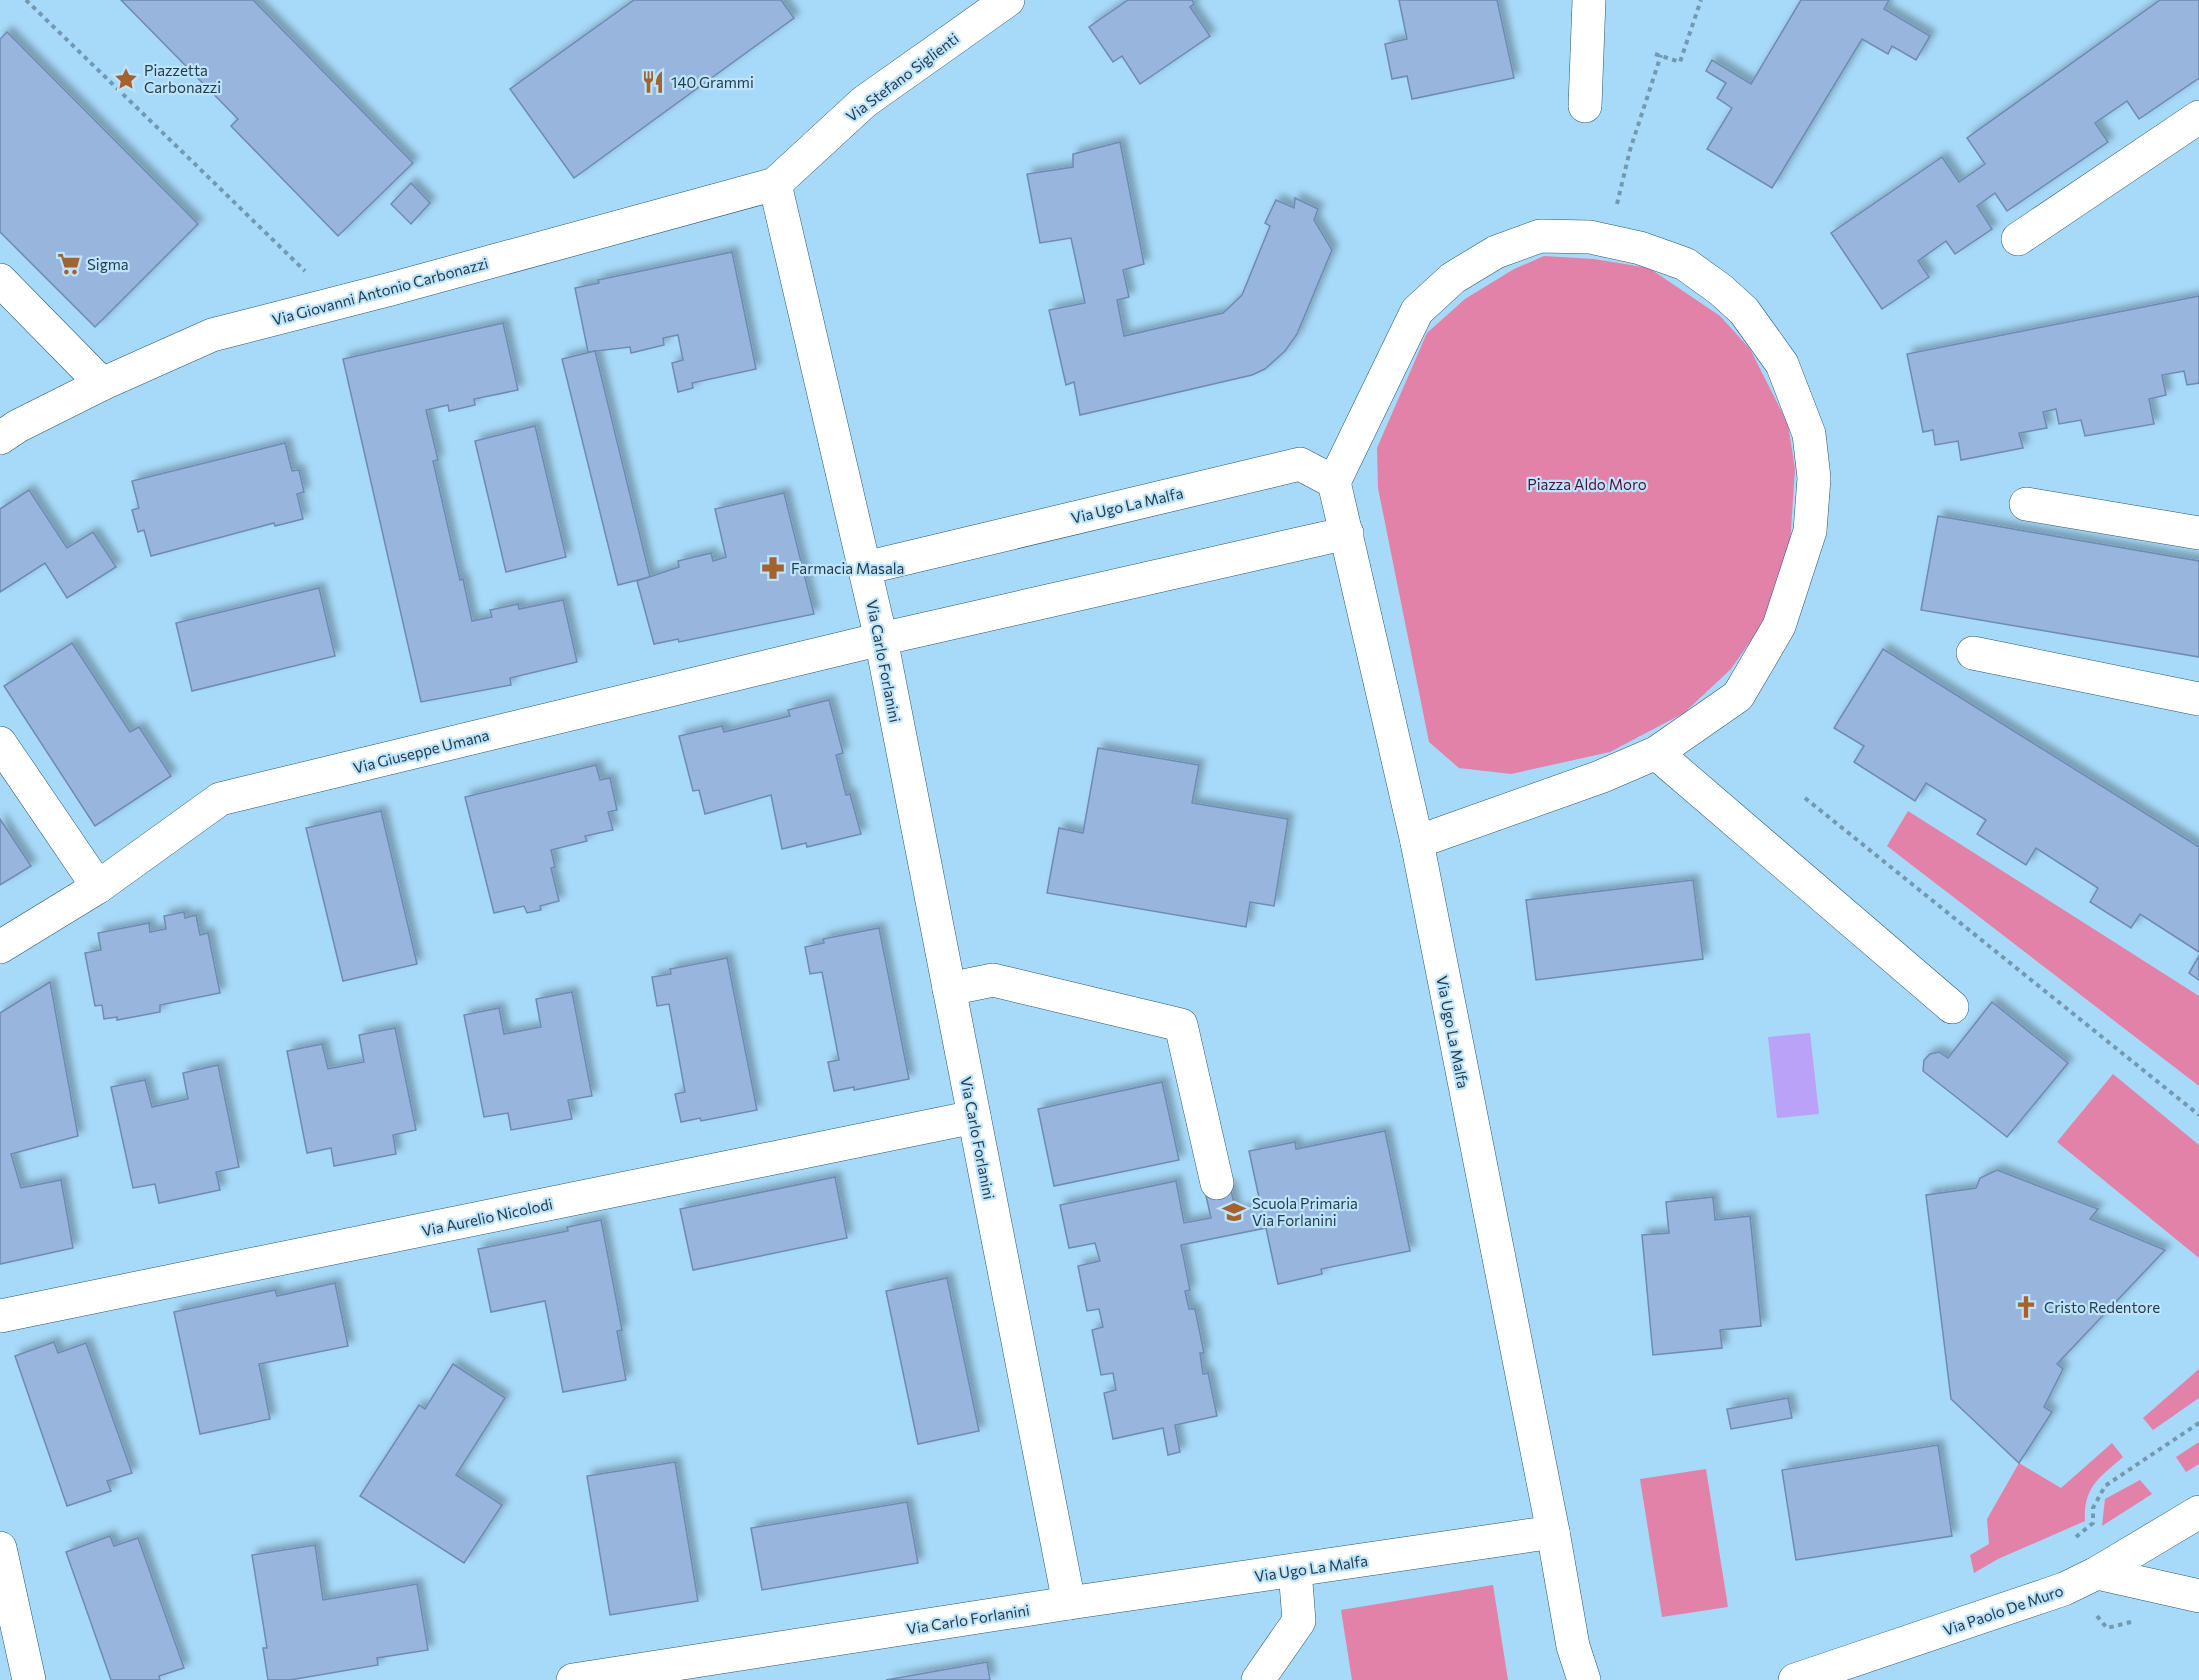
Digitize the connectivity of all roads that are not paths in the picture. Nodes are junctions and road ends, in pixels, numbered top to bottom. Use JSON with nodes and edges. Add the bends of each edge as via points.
{"nodes":[{"id":1,"x":1008,"y":0,"type":"edge"},
{"id":2,"x":1589,"y":0,"type":"edge"},
{"id":3,"x":1585,"y":106,"type":"dead end"},
{"id":4,"x":2199,"y":117,"type":"edge"},
{"id":5,"x":775,"y":184,"type":"junction"},
{"id":6,"x":2018,"y":239,"type":"dead end"},
{"id":7,"x":0,"y":280,"type":"edge"},
{"id":8,"x":102,"y":384,"type":"junction"},
{"id":9,"x":6,"y":423,"type":"edge"},
{"id":10,"x":1334,"y":482,"type":"junction"},
{"id":11,"x":2026,"y":504,"type":"dead end"},
{"id":12,"x":1347,"y":533,"type":"junction"},
{"id":13,"x":2199,"y":533,"type":"edge"},
{"id":14,"x":865,"y":568,"type":"junction"},
{"id":15,"x":881,"y":639,"type":"junction"},
{"id":16,"x":1973,"y":653,"type":"dead end"},
{"id":17,"x":2199,"y":699,"type":"edge"},
{"id":18,"x":0,"y":743,"type":"edge"},
{"id":19,"x":1656,"y":753,"type":"junction"},
{"id":20,"x":1417,"y":842,"type":"junction"},
{"id":21,"x":98,"y":887,"type":"junction"},
{"id":22,"x":0,"y":947,"type":"edge"},
{"id":23,"x":949,"y":989,"type":"junction"},
{"id":24,"x":1952,"y":1007,"type":"dead end"},
{"id":25,"x":974,"y":1117,"type":"junction"},
{"id":26,"x":1217,"y":1183,"type":"dead end"},
{"id":27,"x":0,"y":1316,"type":"edge"},
{"id":28,"x":2199,"y":1512,"type":"edge"},
{"id":29,"x":1553,"y":1532,"type":"junction"},
{"id":30,"x":0,"y":1548,"type":"edge"},
{"id":31,"x":1295,"y":1570,"type":"junction"},
{"id":32,"x":2097,"y":1573,"type":"junction"},
{"id":33,"x":2199,"y":1596,"type":"edge"},
{"id":34,"x":1069,"y":1603,"type":"junction"},
{"id":35,"x":29,"y":1680,"type":"edge"},
{"id":36,"x":573,"y":1680,"type":"edge"},
{"id":37,"x":1258,"y":1680,"type":"edge"},
{"id":38,"x":1584,"y":1680,"type":"edge"},
{"id":39,"x":1795,"y":1680,"type":"edge"}],
"edges":[{"from":1,"to":5,"type":"street","name":"Via Stefano Siglienti","via":[[864,102]]},
{"from":2,"to":3,"type":"street"},
{"from":4,"to":6,"type":"street"},
{"from":5,"to":8,"type":"street","name":"Via Giovanni Antonio Carbonazzi","via":[[212,335]]},
{"from":5,"to":14,"type":"street","name":"Via Carlo Forlanini"},
{"from":7,"to":8,"type":"street"},
{"from":8,"to":9,"type":"street","name":"Via Giovanni Antonio Carbonazzi"},
{"from":10,"to":12,"type":"street","name":"Via Ugo La Malfa"},
{"from":10,"to":14,"type":"street","name":"Via Ugo La Malfa","via":[[1300,464]]},
{"from":10,"to":19,"type":"street","via":[[1417,311],[1453,278],[1496,252],[1540,236],[1590,237],[1640,248],[1685,264],[1721,290],[1744,311],[1782,364],[1809,434],[1814,478],[1810,531],[1779,626],[1738,696]]},
{"from":11,"to":13,"type":"street"},
{"from":12,"to":15,"type":"street"},
{"from":12,"to":20,"type":"street","name":"Via Ugo La Malfa"},
{"from":14,"to":15,"type":"street","name":"Via Carlo Forlanini"},
{"from":15,"to":21,"type":"street","name":"Via Giuseppe Umana","via":[[220,799]]},
{"from":15,"to":23,"type":"street","name":"Via Carlo Forlanini"},
{"from":16,"to":17,"type":"street"},
{"from":18,"to":21,"type":"street"},
{"from":19,"to":20,"type":"street"},
{"from":19,"to":24,"type":"street"},
{"from":20,"to":29,"type":"street","name":"Via Ugo La Malfa"},
{"from":21,"to":22,"type":"street","name":"Via Giuseppe Umana"},
{"from":23,"to":25,"type":"street","name":"Via Carlo Forlanini"},
{"from":23,"to":26,"type":"street","via":[[993,980],[1181,1025]]},
{"from":25,"to":27,"type":"street","name":"Via Aurelio Nicolodi"},
{"from":25,"to":34,"type":"street","name":"Via Carlo Forlanini"},
{"from":28,"to":32,"type":"street","name":"Via Paolo De Muro"},
{"from":29,"to":31,"type":"street","name":"Via Ugo La Malfa"},
{"from":29,"to":38,"type":"street","name":"Via Ugo La Malfa","via":[[1573,1646]]},
{"from":30,"to":35,"type":"street"},
{"from":31,"to":34,"type":"street","name":"Via Ugo La Malfa"},
{"from":31,"to":37,"type":"street","via":[[1299,1621]]},
{"from":32,"to":33,"type":"street"},
{"from":32,"to":39,"type":"street","name":"Via Paolo De Muro","via":[[2064,1589]]},
{"from":34,"to":36,"type":"street","name":"Via Carlo Forlanini"}]}
